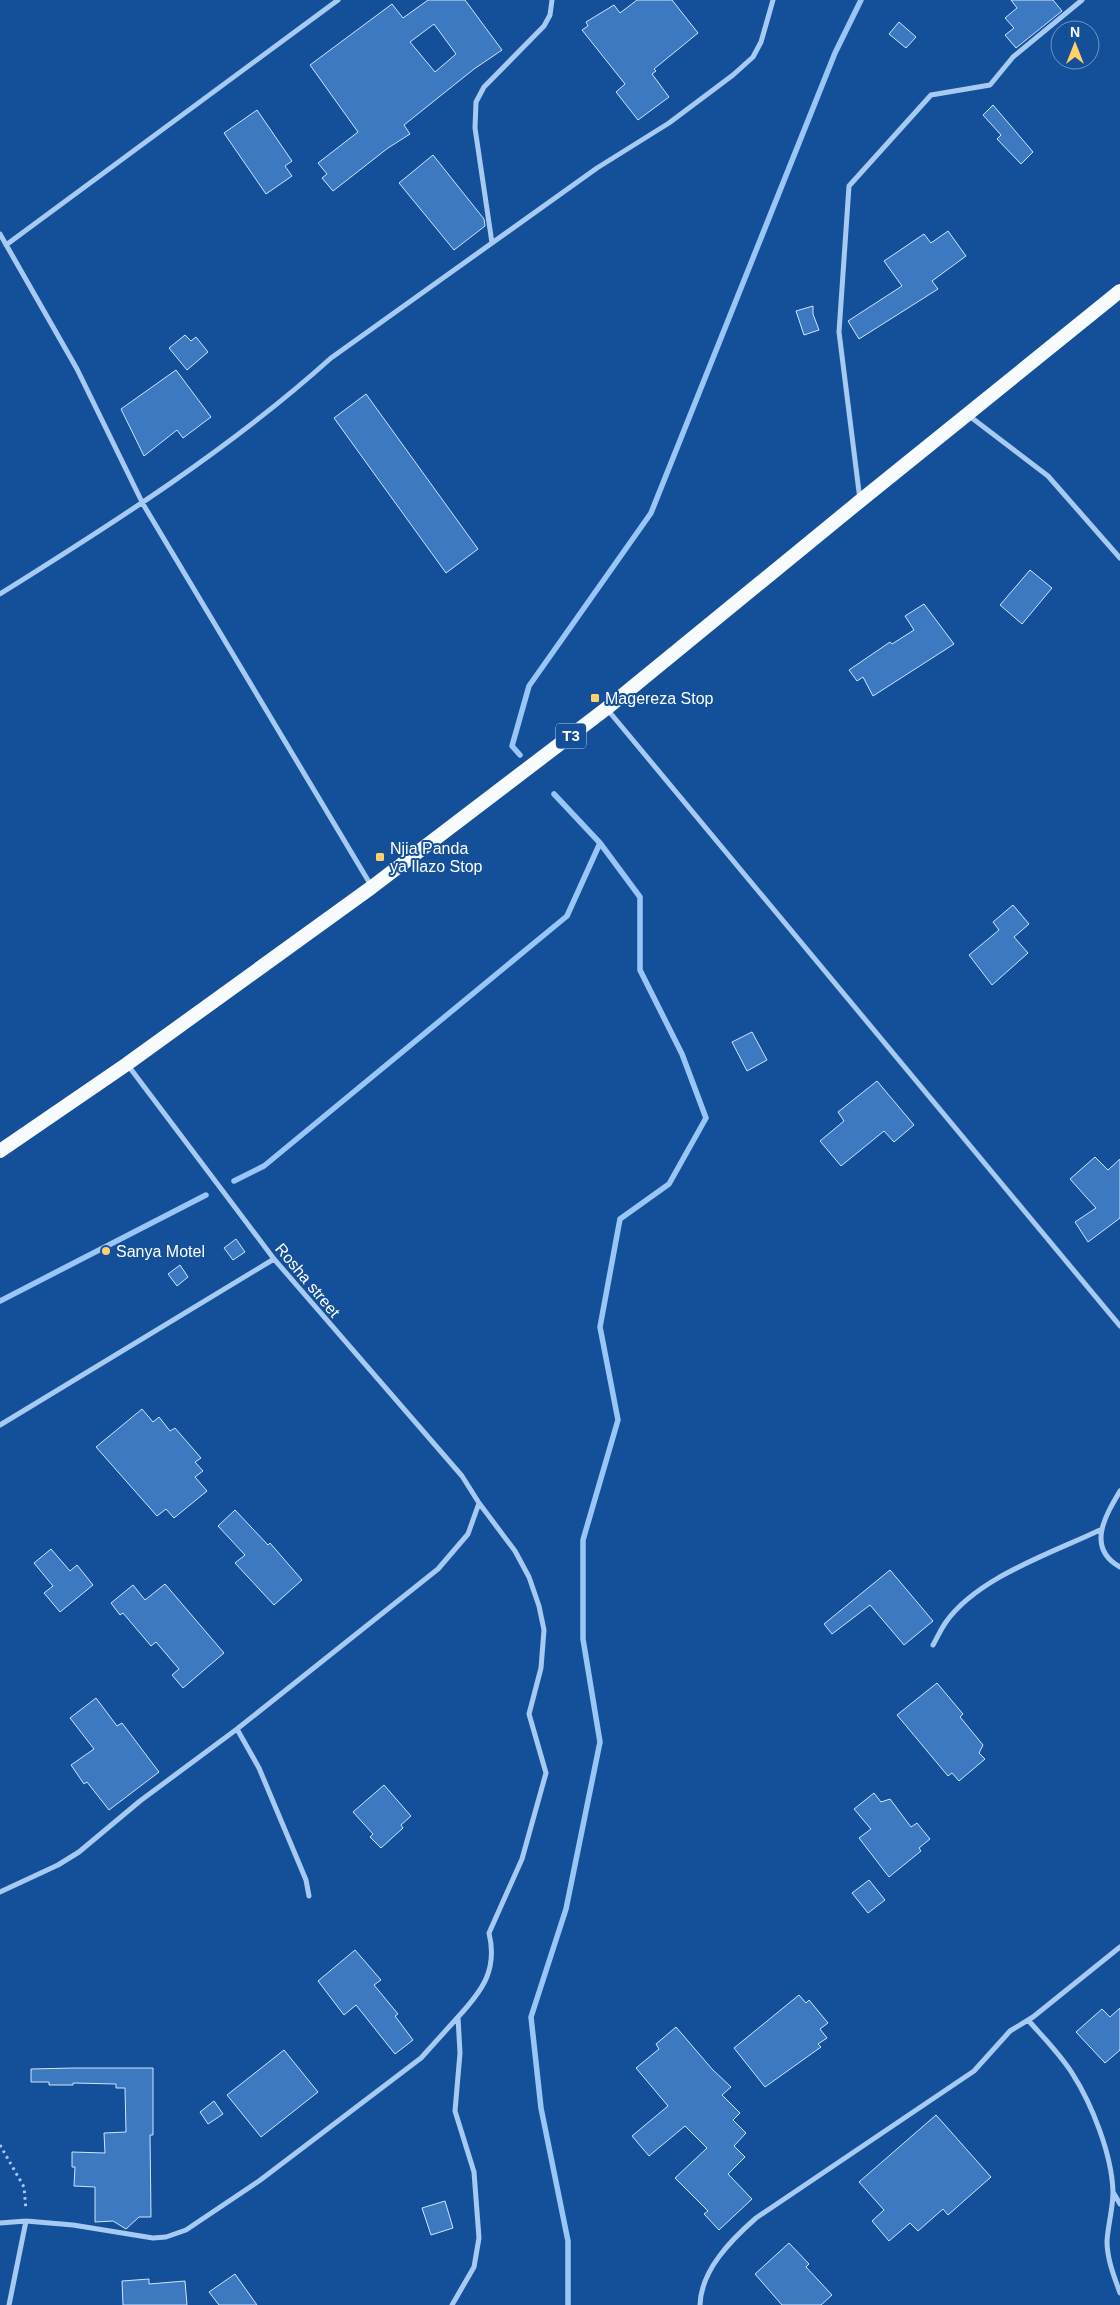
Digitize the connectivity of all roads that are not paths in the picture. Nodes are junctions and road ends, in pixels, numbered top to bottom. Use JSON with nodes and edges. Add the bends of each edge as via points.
{"nodes":[{"id":1,"x":338,"y":0,"type":"edge"},
{"id":2,"x":552,"y":0,"type":"edge"},
{"id":3,"x":773,"y":0,"type":"edge"},
{"id":4,"x":1082,"y":0,"type":"edge"},
{"id":5,"x":0,"y":234,"type":"edge"},
{"id":6,"x":492,"y":243,"type":"junction"},
{"id":7,"x":6,"y":246,"type":"junction"},
{"id":8,"x":1120,"y":291,"type":"edge"},
{"id":9,"x":967,"y":414,"type":"junction"},
{"id":10,"x":860,"y":500,"type":"junction"},
{"id":11,"x":143,"y":504,"type":"junction"},
{"id":12,"x":1120,"y":558,"type":"edge"},
{"id":13,"x":0,"y":594,"type":"edge"},
{"id":14,"x":607,"y":708,"type":"junction"},
{"id":15,"x":372,"y":887,"type":"junction"},
{"id":16,"x":127,"y":1064,"type":"junction"},
{"id":17,"x":0,"y":1151,"type":"edge"},
{"id":18,"x":274,"y":1260,"type":"junction"},
{"id":19,"x":1120,"y":1326,"type":"edge"},
{"id":20,"x":0,"y":1425,"type":"edge"},
{"id":21,"x":1120,"y":1491,"type":"edge"},
{"id":22,"x":480,"y":1503,"type":"junction"},
{"id":23,"x":1100,"y":1530,"type":"junction"},
{"id":24,"x":1120,"y":1567,"type":"edge"},
{"id":25,"x":933,"y":1645,"type":"dead end"},
{"id":26,"x":237,"y":1729,"type":"junction"},
{"id":27,"x":0,"y":1892,"type":"edge"},
{"id":28,"x":309,"y":1896,"type":"dead end"},
{"id":29,"x":1120,"y":1947,"type":"edge"},
{"id":30,"x":458,"y":2016,"type":"junction"},
{"id":31,"x":1028,"y":2020,"type":"junction"},
{"id":32,"x":1113,"y":2192,"type":"junction"},
{"id":33,"x":1120,"y":2204,"type":"edge"},
{"id":34,"x":26,"y":2221,"type":"junction"},
{"id":35,"x":0,"y":2223,"type":"edge"},
{"id":36,"x":1120,"y":2293,"type":"edge"},
{"id":37,"x":9,"y":2305,"type":"edge"},
{"id":38,"x":452,"y":2305,"type":"edge"},
{"id":39,"x":700,"y":2305,"type":"edge"}],
"edges":[{"from":1,"to":7,"type":"street"},
{"from":2,"to":6,"type":"street","via":[[544,26],[484,87],[476,102],[475,128]]},
{"from":3,"to":6,"type":"street","via":[[753,57],[733,75],[669,123],[597,168]]},
{"from":4,"to":10,"type":"street","via":[[1013,57],[990,85],[931,95],[849,186],[839,332]]},
{"from":5,"to":7,"type":"street"},
{"from":6,"to":11,"type":"street","via":[[331,358],[293,392]]},
{"from":7,"to":11,"type":"street","via":[[77,369]]},
{"from":8,"to":9,"type":"highway","number":"T3"},
{"from":9,"to":10,"type":"highway","number":"T3"},
{"from":9,"to":12,"type":"street","via":[[1048,476]]},
{"from":10,"to":14,"type":"highway","number":"T3"},
{"from":11,"to":13,"type":"street"},
{"from":11,"to":15,"type":"street"},
{"from":14,"to":15,"type":"highway","number":"T3"},
{"from":14,"to":19,"type":"street"},
{"from":15,"to":16,"type":"highway","number":"T3"},
{"from":16,"to":17,"type":"highway","number":"T3"},
{"from":16,"to":18,"type":"street","name":"Rosha street"},
{"from":18,"to":20,"type":"street"},
{"from":18,"to":22,"type":"street","name":"Rosha street","via":[[462,1476]]},
{"from":21,"to":23,"type":"street"},
{"from":22,"to":26,"type":"street","via":[[468,1534],[438,1569]]},
{"from":22,"to":30,"type":"street","name":"Rosha street","via":[[521,1560],[539,1606],[544,1630],[542,1659],[530,1714],[546,1773],[522,1859],[489,1933],[492,1944],[490,1974],[476,1997]]},
{"from":23,"to":24,"type":"street","via":[[1101,1548],[1110,1562]]},
{"from":23,"to":25,"type":"street","via":[[1013,1571],[979,1592],[947,1621]]},
{"from":26,"to":27,"type":"street","via":[[140,1801],[79,1852]]},
{"from":26,"to":28,"type":"street","via":[[263,1778],[306,1880]]},
{"from":29,"to":31,"type":"street"},
{"from":30,"to":34,"type":"street","name":"Rosha street","via":[[421,2058],[282,2164],[186,2230],[166,2237],[140,2238],[73,2225]]},
{"from":30,"to":38,"type":"street","via":[[460,2053],[455,2111],[474,2172],[479,2238],[474,2267]]},
{"from":31,"to":32,"type":"street","via":[[1080,2086],[1109,2162]]},
{"from":31,"to":39,"type":"street","via":[[999,2041],[974,2071],[756,2218],[735,2236],[703,2284]]},
{"from":32,"to":33,"type":"street"},
{"from":32,"to":36,"type":"street","via":[[1107,2240]]},
{"from":34,"to":35,"type":"street","name":"Rosha street"},
{"from":34,"to":37,"type":"street"}]}
